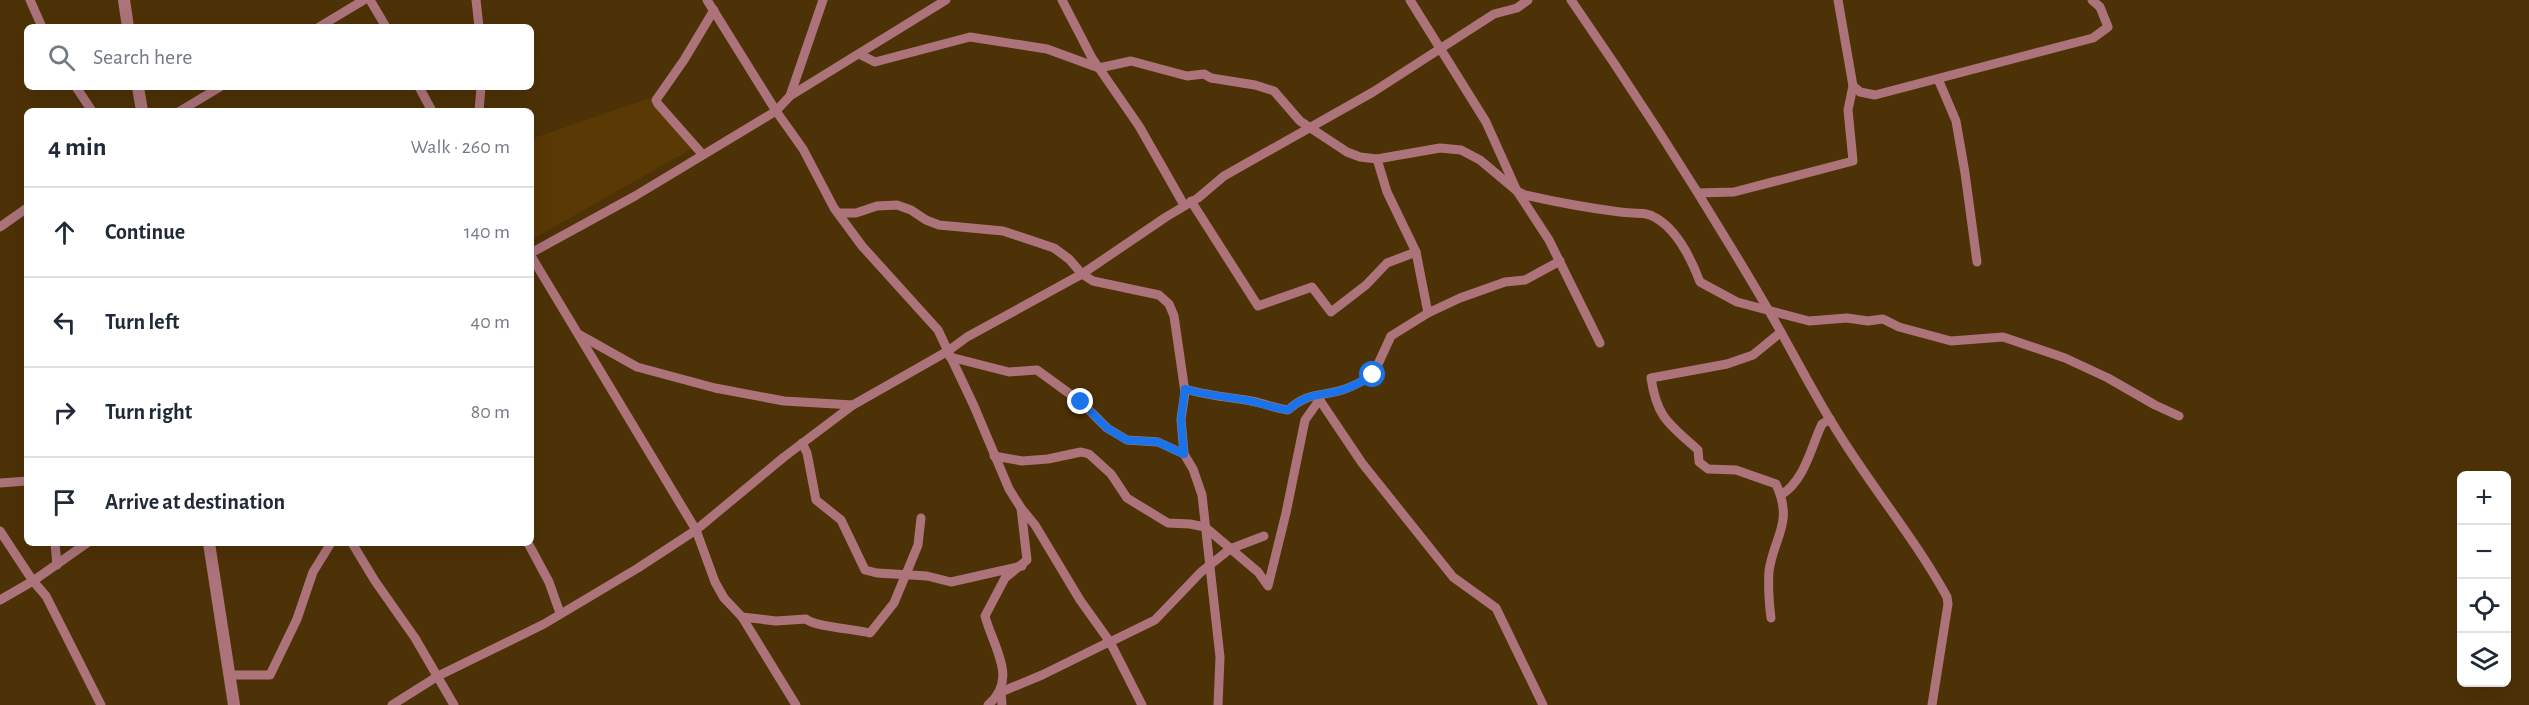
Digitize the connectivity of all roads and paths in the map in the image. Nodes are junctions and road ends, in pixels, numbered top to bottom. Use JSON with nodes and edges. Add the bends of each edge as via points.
{"nodes":[{"id":1,"x":30,"y":0,"type":"edge"},
{"id":2,"x":124,"y":0,"type":"edge"},
{"id":3,"x":364,"y":0,"type":"edge"},
{"id":4,"x":370,"y":0,"type":"edge"},
{"id":5,"x":476,"y":0,"type":"edge"},
{"id":6,"x":707,"y":0,"type":"edge"},
{"id":7,"x":823,"y":0,"type":"edge"},
{"id":8,"x":946,"y":0,"type":"edge"},
{"id":9,"x":1062,"y":0,"type":"edge"},
{"id":10,"x":1410,"y":0,"type":"edge"},
{"id":11,"x":1528,"y":0,"type":"edge"},
{"id":12,"x":1571,"y":0,"type":"edge"},
{"id":13,"x":1838,"y":0,"type":"edge"},
{"id":14,"x":2092,"y":0,"type":"edge"},
{"id":15,"x":714,"y":10,"type":"junction"},
{"id":16,"x":41,"y":24,"type":"edge"},
{"id":17,"x":128,"y":24,"type":"edge"},
{"id":18,"x":325,"y":24,"type":"edge"},
{"id":19,"x":384,"y":24,"type":"edge"},
{"id":20,"x":479,"y":24,"type":"edge"},
{"id":21,"x":1442,"y":49,"type":"junction"},
{"id":22,"x":859,"y":54,"type":"junction"},
{"id":23,"x":1099,"y":68,"type":"junction"},
{"id":24,"x":1938,"y":79,"type":"junction"},
{"id":25,"x":1853,"y":86,"type":"junction"},
{"id":26,"x":78,"y":90,"type":"edge"},
{"id":27,"x":138,"y":90,"type":"edge"},
{"id":28,"x":215,"y":90,"type":"edge"},
{"id":29,"x":421,"y":90,"type":"edge"},
{"id":30,"x":481,"y":90,"type":"edge"},
{"id":31,"x":790,"y":96,"type":"junction"},
{"id":32,"x":90,"y":108,"type":"edge"},
{"id":33,"x":142,"y":108,"type":"edge"},
{"id":34,"x":185,"y":108,"type":"edge"},
{"id":35,"x":430,"y":108,"type":"edge"},
{"id":36,"x":479,"y":108,"type":"edge"},
{"id":37,"x":776,"y":111,"type":"junction"},
{"id":38,"x":1313,"y":127,"type":"junction"},
{"id":39,"x":703,"y":155,"type":"junction"},
{"id":40,"x":1377,"y":159,"type":"junction"},
{"id":41,"x":1517,"y":192,"type":"junction"},
{"id":42,"x":1698,"y":193,"type":"junction"},
{"id":43,"x":1188,"y":203,"type":"junction"},
{"id":44,"x":24,"y":210,"type":"edge"},
{"id":45,"x":838,"y":213,"type":"junction"},
{"id":46,"x":0,"y":226,"type":"edge"},
{"id":47,"x":1416,"y":252,"type":"junction"},
{"id":48,"x":534,"y":253,"type":"edge"},
{"id":49,"x":534,"y":260,"type":"edge"},
{"id":50,"x":1560,"y":261,"type":"junction"},
{"id":51,"x":1977,"y":262,"type":"dead end"},
{"id":52,"x":1083,"y":274,"type":"junction"},
{"id":53,"x":1769,"y":310,"type":"junction"},
{"id":54,"x":1428,"y":314,"type":"junction"},
{"id":55,"x":1781,"y":332,"type":"junction"},
{"id":56,"x":577,"y":333,"type":"junction"},
{"id":57,"x":1600,"y":343,"type":"dead end"},
{"id":58,"x":949,"y":354,"type":"junction"},
{"id":59,"x":1185,"y":389,"type":"junction"},
{"id":60,"x":1318,"y":396,"type":"junction"},
{"id":61,"x":853,"y":405,"type":"junction"},
{"id":62,"x":2179,"y":416,"type":"dead end"},
{"id":63,"x":1830,"y":420,"type":"junction"},
{"id":64,"x":802,"y":443,"type":"junction"},
{"id":65,"x":1184,"y":454,"type":"junction"},
{"id":66,"x":994,"y":456,"type":"junction"},
{"id":67,"x":24,"y":481,"type":"edge"},
{"id":68,"x":0,"y":483,"type":"edge"},
{"id":69,"x":1781,"y":495,"type":"junction"},
{"id":70,"x":1021,"y":508,"type":"junction"},
{"id":71,"x":921,"y":519,"type":"dead end"},
{"id":72,"x":1205,"y":527,"type":"junction"},
{"id":73,"x":696,"y":530,"type":"junction"},
{"id":74,"x":0,"y":531,"type":"edge"},
{"id":75,"x":1264,"y":536,"type":"dead end"},
{"id":76,"x":55,"y":546,"type":"edge"},
{"id":77,"x":83,"y":546,"type":"edge"},
{"id":78,"x":209,"y":546,"type":"edge"},
{"id":79,"x":330,"y":546,"type":"edge"},
{"id":80,"x":354,"y":546,"type":"edge"},
{"id":81,"x":530,"y":546,"type":"edge"},
{"id":82,"x":1230,"y":549,"type":"junction"},
{"id":83,"x":57,"y":565,"type":"junction"},
{"id":84,"x":1022,"y":566,"type":"junction"},
{"id":85,"x":1209,"y":566,"type":"junction"},
{"id":86,"x":907,"y":574,"type":"junction"},
{"id":87,"x":33,"y":581,"type":"junction"},
{"id":88,"x":0,"y":600,"type":"edge"},
{"id":89,"x":561,"y":613,"type":"junction"},
{"id":90,"x":742,"y":617,"type":"junction"},
{"id":91,"x":1771,"y":618,"type":"dead end"},
{"id":92,"x":1110,"y":642,"type":"junction"},
{"id":93,"x":230,"y":675,"type":"junction"},
{"id":94,"x":438,"y":676,"type":"junction"},
{"id":95,"x":1001,"y":692,"type":"junction"},
{"id":96,"x":101,"y":705,"type":"edge"},
{"id":97,"x":234,"y":705,"type":"edge"},
{"id":98,"x":392,"y":705,"type":"edge"},
{"id":99,"x":454,"y":705,"type":"edge"},
{"id":100,"x":796,"y":705,"type":"edge"},
{"id":101,"x":988,"y":705,"type":"edge"},
{"id":102,"x":1002,"y":705,"type":"edge"},
{"id":103,"x":1142,"y":705,"type":"edge"},
{"id":104,"x":1218,"y":705,"type":"edge"},
{"id":105,"x":1543,"y":705,"type":"edge"},
{"id":106,"x":1932,"y":705,"type":"edge"}],
"edges":[{"from":1,"to":16,"type":"street"},
{"from":2,"to":17,"type":"street"},
{"from":3,"to":18,"type":"street"},
{"from":4,"to":19,"type":"street"},
{"from":5,"to":20,"type":"street"},
{"from":6,"to":15,"type":"street"},
{"from":7,"to":31,"type":"street"},
{"from":8,"to":22,"type":"street"},
{"from":9,"to":23,"type":"street"},
{"from":10,"to":21,"type":"street"},
{"from":11,"to":21,"type":"street","via":[[1517,8],[1494,14]]},
{"from":12,"to":42,"type":"street"},
{"from":13,"to":25,"type":"street"},
{"from":14,"to":24,"type":"street","via":[[2100,7],[2108,27],[2093,38]]},
{"from":15,"to":37,"type":"street"},
{"from":15,"to":39,"type":"street","via":[[656,100]]},
{"from":21,"to":38,"type":"street"},
{"from":21,"to":41,"type":"street","via":[[1486,122]]},
{"from":22,"to":23,"type":"street","via":[[875,62],[970,37],[1047,49]]},
{"from":22,"to":31,"type":"street"},
{"from":23,"to":38,"type":"street","via":[[1131,61],[1187,76],[1204,74],[1264,87],[1280,96],[1294,116]]},
{"from":23,"to":43,"type":"street"},
{"from":24,"to":25,"type":"street","via":[[1875,95]]},
{"from":24,"to":51,"type":"street","via":[[1956,121]]},
{"from":25,"to":42,"type":"street","via":[[1848,110],[1853,161],[1734,192]]},
{"from":26,"to":32,"type":"street"},
{"from":27,"to":33,"type":"street"},
{"from":28,"to":34,"type":"street"},
{"from":29,"to":35,"type":"street"},
{"from":30,"to":36,"type":"street"},
{"from":31,"to":37,"type":"street"},
{"from":37,"to":39,"type":"street"},
{"from":37,"to":45,"type":"street","via":[[803,149]]},
{"from":38,"to":40,"type":"street","via":[[1347,152]]},
{"from":38,"to":43,"type":"street","via":[[1224,176]]},
{"from":39,"to":48,"type":"street"},
{"from":40,"to":41,"type":"street","via":[[1440,148],[1461,150],[1480,160]]},
{"from":40,"to":47,"type":"street","via":[[1387,192]]},
{"from":41,"to":50,"type":"street"},
{"from":41,"to":53,"type":"street","via":[[1659,219],[1674,235],[1700,282],[1737,302]]},
{"from":42,"to":53,"type":"street"},
{"from":43,"to":47,"type":"street","via":[[1258,306],[1312,287],[1331,312],[1387,263]]},
{"from":43,"to":52,"type":"street"},
{"from":44,"to":46,"type":"street"},
{"from":45,"to":52,"type":"street","via":[[897,205],[939,225],[1003,231],[1054,248]]},
{"from":45,"to":58,"type":"street","via":[[862,246],[938,330]]},
{"from":47,"to":54,"type":"street"},
{"from":49,"to":56,"type":"street"},
{"from":50,"to":54,"type":"street","via":[[1525,280],[1505,282]]},
{"from":50,"to":57,"type":"street"},
{"from":52,"to":58,"type":"street","via":[[967,337]]},
{"from":52,"to":59,"type":"street","via":[[1093,281],[1165,299],[1174,316]]},
{"from":53,"to":55,"type":"street"},
{"from":53,"to":62,"type":"street","via":[[1809,321],[1883,319],[1951,341],[2003,338],[2065,358]]},
{"from":54,"to":60,"type":"street","via":[[1391,336],[1373,375]]},
{"from":55,"to":63,"type":"street"},
{"from":55,"to":69,"type":"street","via":[[1753,355],[1650,378],[1654,401],[1664,420],[1698,450],[1699,462],[1708,469],[1736,470],[1776,484]]},
{"from":56,"to":61,"type":"street","via":[[637,367],[715,388],[784,401]]},
{"from":56,"to":73,"type":"street"},
{"from":58,"to":61,"type":"street"},
{"from":58,"to":65,"type":"street","via":[[1009,372],[1037,370],[1127,440],[1158,442]]},
{"from":58,"to":66,"type":"street"},
{"from":59,"to":60,"type":"street","via":[[1288,410],[1300,399]]},
{"from":59,"to":65,"type":"street","via":[[1181,419]]},
{"from":60,"to":82,"type":"street","via":[[1305,420],[1268,586],[1258,572]]},
{"from":60,"to":105,"type":"street","via":[[1362,463],[1453,577],[1496,608]]},
{"from":61,"to":64,"type":"street"},
{"from":63,"to":69,"type":"street","via":[[1822,424],[1807,462],[1788,491]]},
{"from":63,"to":106,"type":"street","via":[[1947,597]]},
{"from":64,"to":73,"type":"street"},
{"from":64,"to":86,"type":"street","via":[[816,500],[841,520],[862,567],[868,572]]},
{"from":65,"to":72,"type":"street","via":[[1202,495]]},
{"from":66,"to":70,"type":"street"},
{"from":66,"to":72,"type":"street","via":[[1022,461],[1089,454],[1111,474],[1127,498],[1153,515],[1168,523]]},
{"from":67,"to":68,"type":"street"},
{"from":69,"to":91,"type":"street","via":[[1782,532],[1769,569]]},
{"from":70,"to":84,"type":"street","via":[[1028,555]]},
{"from":70,"to":92,"type":"street"},
{"from":71,"to":86,"type":"street","via":[[918,545]]},
{"from":72,"to":82,"type":"street"},
{"from":72,"to":85,"type":"street"},
{"from":73,"to":89,"type":"street"},
{"from":73,"to":90,"type":"street","via":[[715,582]]},
{"from":74,"to":87,"type":"street"},
{"from":75,"to":82,"type":"street"},
{"from":76,"to":83,"type":"street"},
{"from":77,"to":83,"type":"street"},
{"from":78,"to":93,"type":"street"},
{"from":79,"to":93,"type":"street","via":[[313,572],[297,619],[270,675]]},
{"from":80,"to":94,"type":"street"},
{"from":81,"to":89,"type":"street"},
{"from":82,"to":85,"type":"street"},
{"from":83,"to":87,"type":"street"},
{"from":84,"to":86,"type":"street","via":[[951,582]]},
{"from":84,"to":95,"type":"street","via":[[1005,578],[985,616],[1003,665]]},
{"from":85,"to":92,"type":"street","via":[[1155,620]]},
{"from":85,"to":104,"type":"street","via":[[1220,657]]},
{"from":86,"to":90,"type":"street","via":[[894,603],[870,633],[811,624],[806,619]]},
{"from":87,"to":88,"type":"street"},
{"from":87,"to":96,"type":"street","via":[[46,596]]},
{"from":89,"to":94,"type":"street"},
{"from":90,"to":100,"type":"street"},
{"from":92,"to":95,"type":"street"},
{"from":92,"to":103,"type":"street"},
{"from":93,"to":97,"type":"street"},
{"from":94,"to":98,"type":"street"},
{"from":94,"to":99,"type":"street"},
{"from":95,"to":101,"type":"street"},
{"from":95,"to":102,"type":"street"}]}
